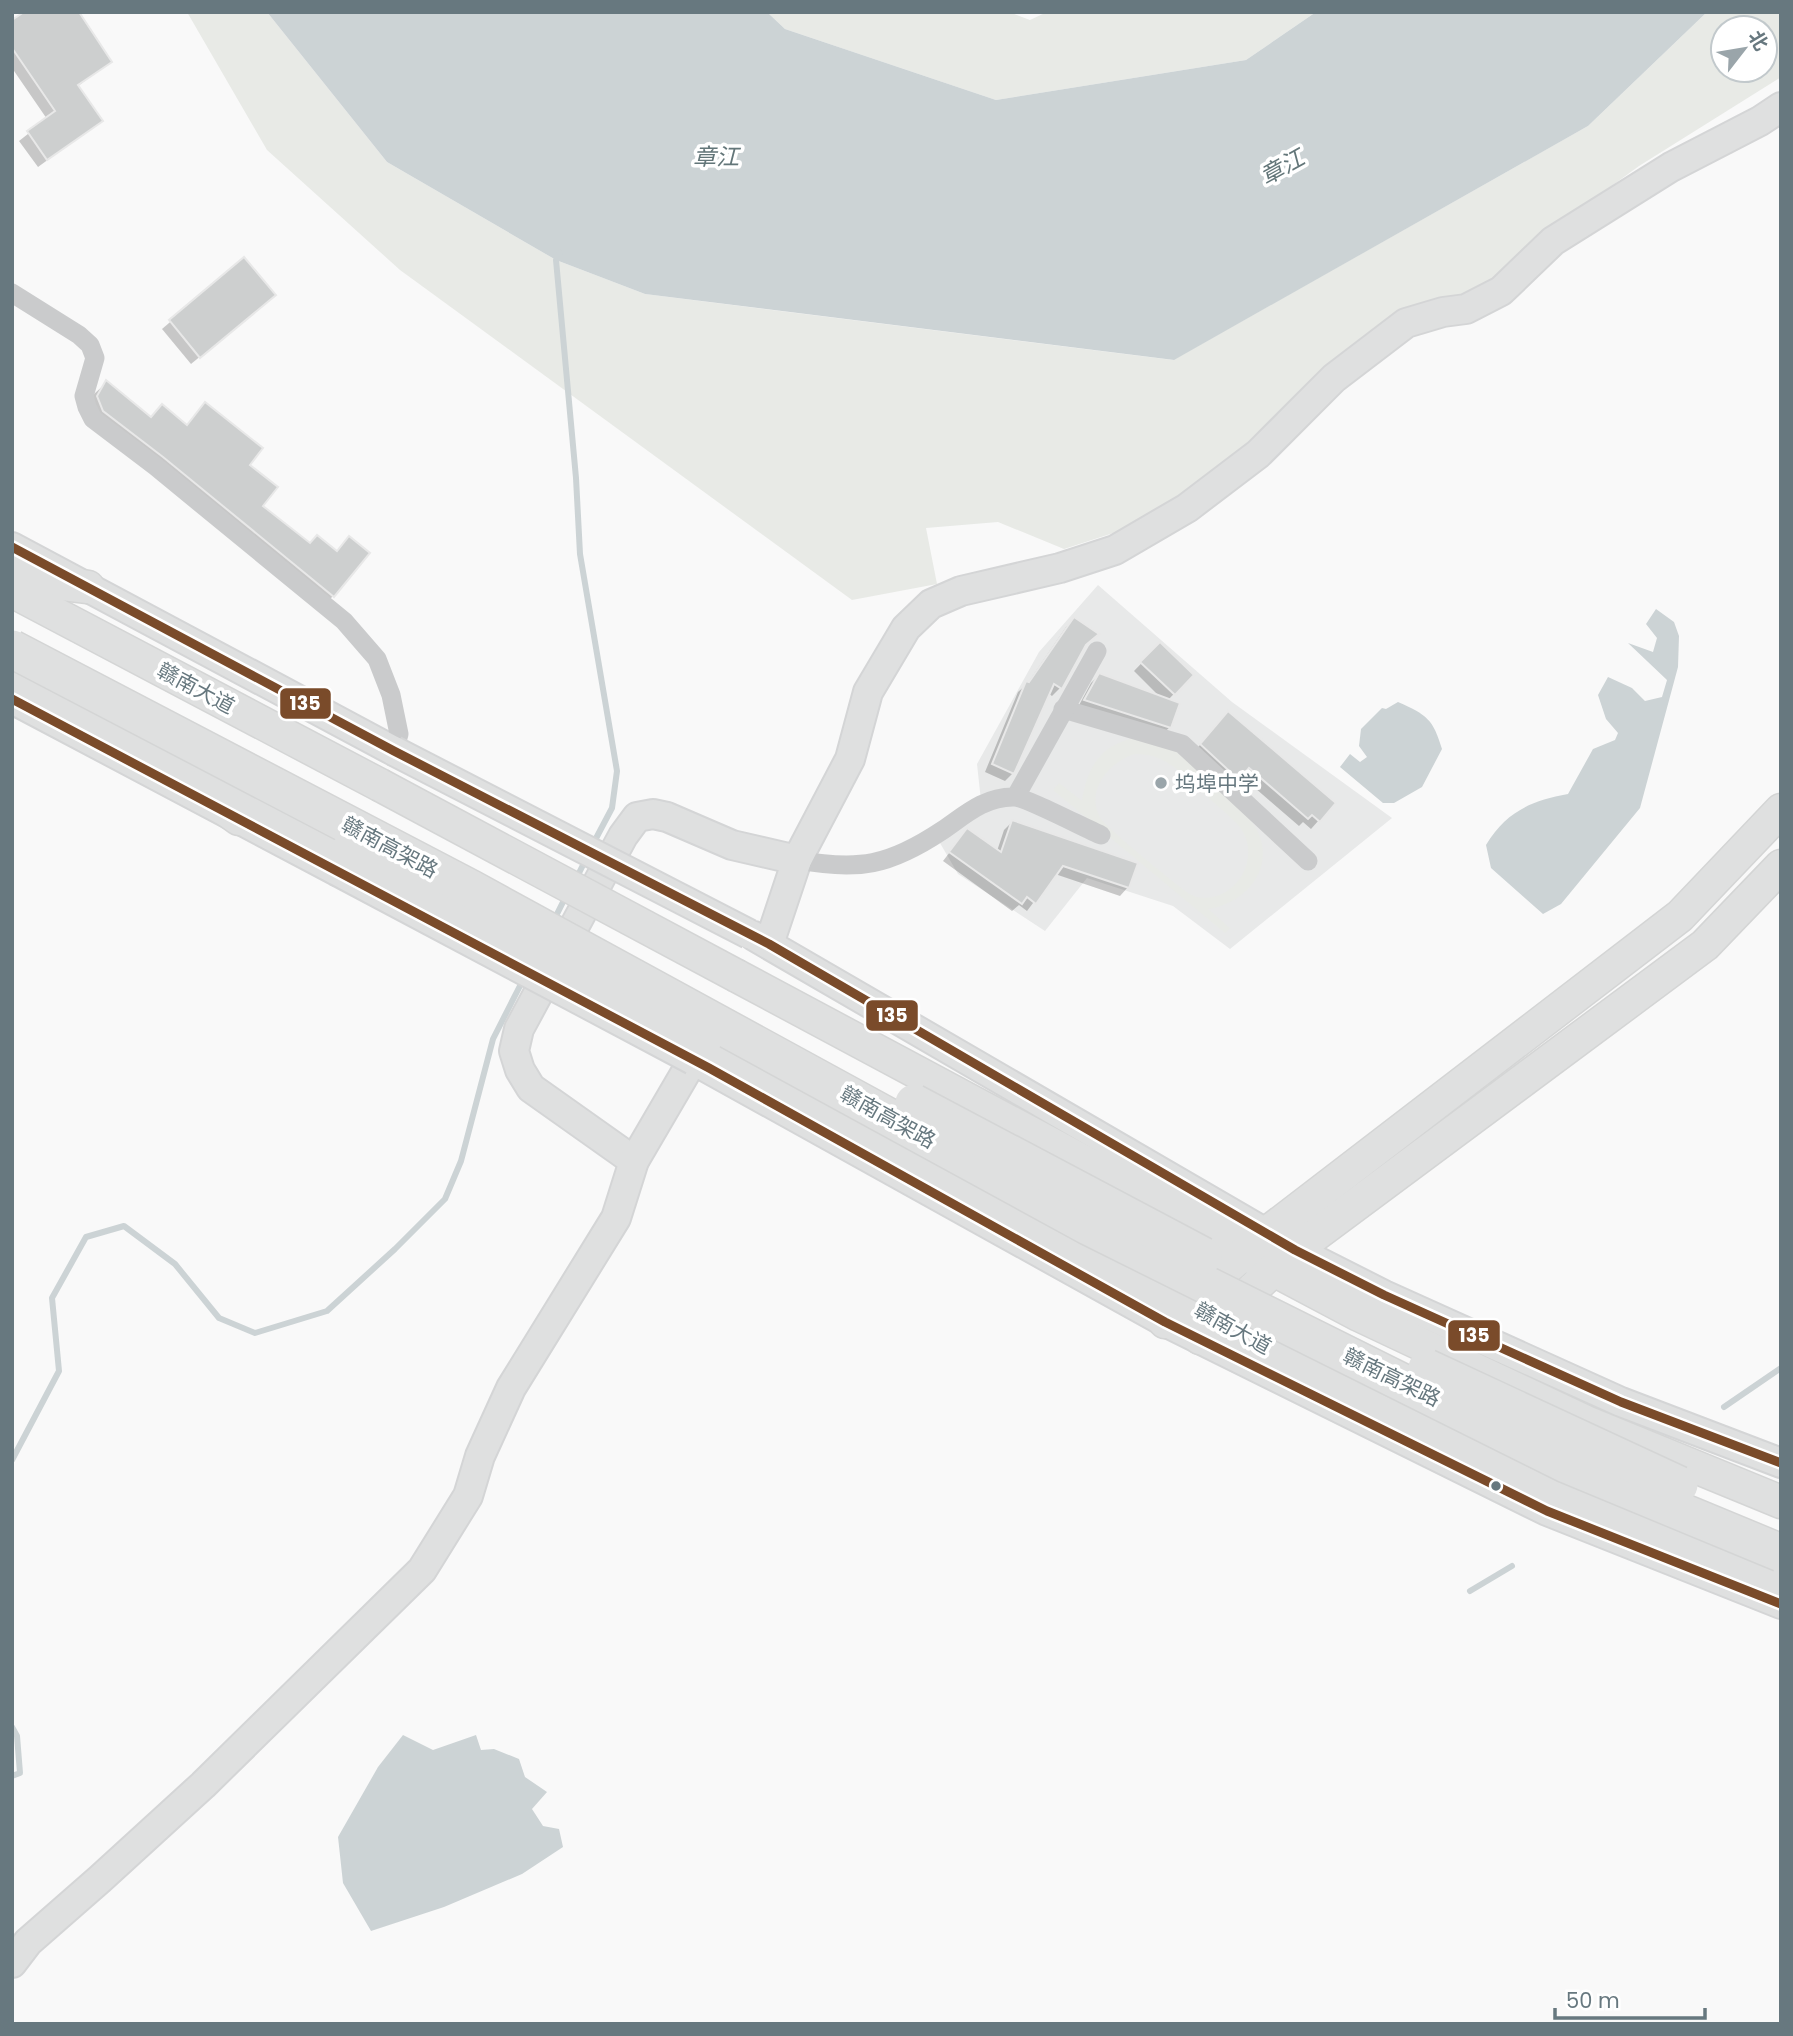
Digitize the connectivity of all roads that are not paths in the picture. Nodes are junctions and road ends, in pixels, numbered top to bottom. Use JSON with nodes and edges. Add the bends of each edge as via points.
{"nodes":[{"id":1,"x":1781,"y":107,"type":"edge"},
{"id":2,"x":12,"y":293,"type":"edge"},
{"id":3,"x":12,"y":547,"type":"edge"},
{"id":4,"x":12,"y":578,"type":"edge"},
{"id":5,"x":88,"y":587,"type":"junction"},
{"id":6,"x":12,"y":592,"type":"edge"},
{"id":7,"x":12,"y":624,"type":"edge"},
{"id":8,"x":12,"y":649,"type":"edge"},
{"id":9,"x":1097,"y":651,"type":"dead end"},
{"id":10,"x":12,"y":673,"type":"edge"},
{"id":11,"x":12,"y":699,"type":"edge"},
{"id":12,"x":1063,"y":709,"type":"junction"},
{"id":13,"x":106,"y":722,"type":"junction"},
{"id":14,"x":394,"y":751,"type":"junction"},
{"id":15,"x":1016,"y":796,"type":"junction"},
{"id":16,"x":1781,"y":810,"type":"edge"},
{"id":17,"x":239,"y":819,"type":"junction"},
{"id":18,"x":1101,"y":835,"type":"dead end"},
{"id":19,"x":797,"y":860,"type":"junction"},
{"id":20,"x":1308,"y":860,"type":"dead end"},
{"id":21,"x":342,"y":861,"type":"junction"},
{"id":22,"x":1781,"y":866,"type":"edge"},
{"id":23,"x":759,"y":939,"type":"junction"},
{"id":24,"x":699,"y":1050,"type":"junction"},
{"id":25,"x":634,"y":1161,"type":"junction"},
{"id":26,"x":1139,"y":1191,"type":"junction"},
{"id":27,"x":1256,"y":1243,"type":"junction"},
{"id":28,"x":1283,"y":1259,"type":"junction"},
{"id":29,"x":1097,"y":1261,"type":"junction"},
{"id":30,"x":1177,"y":1312,"type":"junction"},
{"id":31,"x":1359,"y":1315,"type":"junction"},
{"id":32,"x":1211,"y":1329,"type":"junction"},
{"id":33,"x":1325,"y":1379,"type":"junction"},
{"id":34,"x":1781,"y":1463,"type":"edge"},
{"id":35,"x":1781,"y":1502,"type":"edge"},
{"id":36,"x":1781,"y":1527,"type":"edge"},
{"id":37,"x":1781,"y":1553,"type":"edge"},
{"id":38,"x":1781,"y":1575,"type":"edge"},
{"id":39,"x":1781,"y":1604,"type":"edge"},
{"id":40,"x":12,"y":1962,"type":"edge"}],
"edges":[{"from":1,"to":19,"type":"street","via":[[1671,167],[1553,241],[1501,291],[1466,309],[1406,323],[1334,379],[1258,454],[1186,508],[1115,550],[961,591],[931,604],[906,628],[869,692],[850,759]]},
{"from":2,"to":14,"type":"street","via":[[90,345],[95,358],[84,396],[93,419],[344,621],[377,659],[399,734]]},
{"from":3,"to":5,"type":"street"},
{"from":4,"to":5,"type":"main road"},
{"from":5,"to":14,"type":"street"},
{"from":6,"to":26,"type":"main road","name":"赣南大道","bridge":true},
{"from":7,"to":36,"type":"highway","name":"赣南高架路","bridge":true,"via":[[1309,1312],[1665,1479]]},
{"from":8,"to":37,"type":"highway","name":"赣南高架路","bridge":true,"via":[[483,896],[1088,1226],[1566,1464]]},
{"from":9,"to":12,"type":"street"},
{"from":10,"to":13,"type":"main road"},
{"from":11,"to":17,"type":"street"},
{"from":12,"to":15,"type":"street"},
{"from":12,"to":20,"type":"street","via":[[1182,744]]},
{"from":13,"to":17,"type":"main road"},
{"from":13,"to":21,"type":"main road"},
{"from":14,"to":23,"type":"street","bridge":true},
{"from":15,"to":18,"type":"street"},
{"from":15,"to":19,"type":"street","via":[[984,802],[926,841],[862,866]]},
{"from":16,"to":27,"type":"main road","via":[[1680,916]]},
{"from":17,"to":21,"type":"street"},
{"from":19,"to":23,"type":"street"},
{"from":19,"to":25,"type":"street","via":[[732,845],[653,814],[637,817],[623,836],[519,1029],[514,1051],[531,1088]]},
{"from":21,"to":24,"type":"main road","name":"赣南大道","bridge":true},
{"from":22,"to":28,"type":"main road","via":[[1705,945]]},
{"from":23,"to":27,"type":"street"},
{"from":24,"to":25,"type":"street"},
{"from":24,"to":29,"type":"main road","name":"赣南大道"},
{"from":24,"to":30,"type":"street"},
{"from":25,"to":40,"type":"street","via":[[616,1218],[511,1388],[480,1456],[468,1496],[422,1570],[203,1785],[28,1942]]},
{"from":26,"to":27,"type":"main road"},
{"from":26,"to":29,"type":"main road"},
{"from":27,"to":28,"type":"main road"},
{"from":27,"to":30,"type":"main road"},
{"from":28,"to":31,"type":"main road"},
{"from":28,"to":32,"type":"main road"},
{"from":28,"to":34,"type":"street","via":[[1384,1295],[1621,1402]]},
{"from":29,"to":30,"type":"main road","name":"赣南大道"},
{"from":30,"to":32,"type":"main road","name":"赣南大道"},
{"from":31,"to":33,"type":"main road"},
{"from":31,"to":35,"type":"main road","via":[[1586,1422]]},
{"from":32,"to":33,"type":"main road","name":"赣南大道"},
{"from":32,"to":39,"type":"street","via":[[1547,1511]]},
{"from":33,"to":38,"type":"main road","name":"赣南大道","via":[[1574,1500]]}]}
